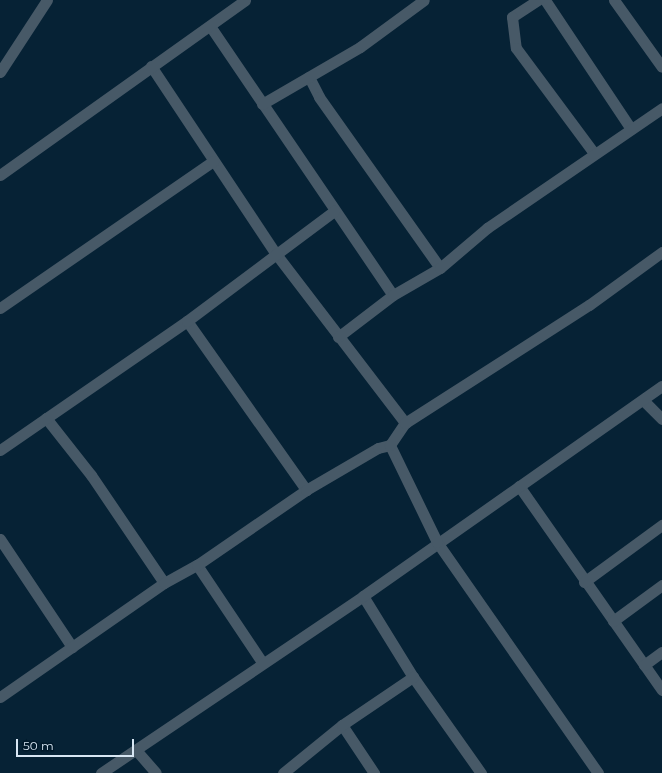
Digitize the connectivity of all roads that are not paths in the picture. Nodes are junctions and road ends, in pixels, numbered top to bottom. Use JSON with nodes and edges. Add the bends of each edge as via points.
{"nodes":[{"id":1,"x":47,"y":0,"type":"edge"},
{"id":2,"x":245,"y":0,"type":"edge"},
{"id":3,"x":424,"y":0,"type":"edge"},
{"id":4,"x":538,"y":0,"type":"edge"},
{"id":5,"x":545,"y":0,"type":"edge"},
{"id":6,"x":614,"y":0,"type":"edge"},
{"id":7,"x":210,"y":26,"type":"junction"},
{"id":8,"x":151,"y":66,"type":"junction"},
{"id":9,"x":662,"y":67,"type":"edge"},
{"id":10,"x":0,"y":72,"type":"edge"},
{"id":11,"x":309,"y":77,"type":"junction"},
{"id":12,"x":262,"y":104,"type":"junction"},
{"id":13,"x":662,"y":108,"type":"edge"},
{"id":14,"x":631,"y":129,"type":"junction"},
{"id":15,"x":594,"y":153,"type":"junction"},
{"id":16,"x":213,"y":161,"type":"junction"},
{"id":17,"x":0,"y":175,"type":"edge"},
{"id":18,"x":334,"y":211,"type":"junction"},
{"id":19,"x":662,"y":252,"type":"edge"},
{"id":20,"x":276,"y":254,"type":"junction"},
{"id":21,"x":440,"y":268,"type":"junction"},
{"id":22,"x":393,"y":295,"type":"junction"},
{"id":23,"x":0,"y":308,"type":"edge"},
{"id":24,"x":187,"y":321,"type":"junction"},
{"id":25,"x":338,"y":337,"type":"junction"},
{"id":26,"x":662,"y":386,"type":"edge"},
{"id":27,"x":643,"y":400,"type":"junction"},
{"id":28,"x":46,"y":418,"type":"junction"},
{"id":29,"x":662,"y":419,"type":"edge"},
{"id":30,"x":405,"y":423,"type":"junction"},
{"id":31,"x":390,"y":445,"type":"junction"},
{"id":32,"x":0,"y":450,"type":"edge"},
{"id":33,"x":519,"y":486,"type":"junction"},
{"id":34,"x":306,"y":490,"type":"junction"},
{"id":35,"x":662,"y":525,"type":"edge"},
{"id":36,"x":0,"y":539,"type":"edge"},
{"id":37,"x":437,"y":542,"type":"junction"},
{"id":38,"x":197,"y":565,"type":"junction"},
{"id":39,"x":584,"y":582,"type":"junction"},
{"id":40,"x":164,"y":583,"type":"junction"},
{"id":41,"x":662,"y":585,"type":"edge"},
{"id":42,"x":363,"y":596,"type":"junction"},
{"id":43,"x":613,"y":620,"type":"junction"},
{"id":44,"x":72,"y":647,"type":"junction"},
{"id":45,"x":662,"y":652,"type":"edge"},
{"id":46,"x":262,"y":662,"type":"junction"},
{"id":47,"x":644,"y":665,"type":"junction"},
{"id":48,"x":413,"y":677,"type":"junction"},
{"id":49,"x":662,"y":690,"type":"edge"},
{"id":50,"x":0,"y":698,"type":"edge"},
{"id":51,"x":342,"y":725,"type":"junction"},
{"id":52,"x":136,"y":750,"type":"junction"},
{"id":53,"x":101,"y":773,"type":"edge"},
{"id":54,"x":156,"y":773,"type":"edge"},
{"id":55,"x":283,"y":773,"type":"edge"},
{"id":56,"x":374,"y":773,"type":"edge"},
{"id":57,"x":480,"y":773,"type":"edge"},
{"id":58,"x":598,"y":773,"type":"edge"}],
"edges":[{"from":1,"to":10,"type":"street"},
{"from":2,"to":7,"type":"street"},
{"from":3,"to":11,"type":"street","via":[[360,47]]},
{"from":4,"to":15,"type":"street","via":[[512,17],[516,48]]},
{"from":5,"to":14,"type":"street"},
{"from":6,"to":9,"type":"street"},
{"from":7,"to":8,"type":"street"},
{"from":7,"to":12,"type":"street"},
{"from":8,"to":16,"type":"street"},
{"from":8,"to":17,"type":"street"},
{"from":11,"to":12,"type":"street"},
{"from":11,"to":21,"type":"street","via":[[319,97]]},
{"from":12,"to":18,"type":"street"},
{"from":13,"to":14,"type":"street"},
{"from":14,"to":15,"type":"street"},
{"from":15,"to":21,"type":"street","via":[[487,228]]},
{"from":16,"to":20,"type":"street"},
{"from":16,"to":23,"type":"street"},
{"from":18,"to":20,"type":"street"},
{"from":18,"to":22,"type":"street"},
{"from":19,"to":30,"type":"street","via":[[589,305]]},
{"from":20,"to":24,"type":"street"},
{"from":20,"to":25,"type":"street"},
{"from":21,"to":22,"type":"street"},
{"from":22,"to":25,"type":"street"},
{"from":24,"to":28,"type":"street"},
{"from":24,"to":34,"type":"street"},
{"from":25,"to":30,"type":"street"},
{"from":26,"to":27,"type":"street"},
{"from":27,"to":29,"type":"street"},
{"from":27,"to":33,"type":"street"},
{"from":28,"to":32,"type":"street"},
{"from":28,"to":40,"type":"street","via":[[91,475]]},
{"from":30,"to":31,"type":"street"},
{"from":31,"to":34,"type":"street","via":[[378,448]]},
{"from":31,"to":37,"type":"street"},
{"from":33,"to":37,"type":"street"},
{"from":33,"to":39,"type":"street"},
{"from":34,"to":38,"type":"street"},
{"from":35,"to":39,"type":"street"},
{"from":36,"to":44,"type":"street"},
{"from":37,"to":42,"type":"street"},
{"from":37,"to":58,"type":"street"},
{"from":38,"to":40,"type":"street"},
{"from":38,"to":46,"type":"street"},
{"from":39,"to":43,"type":"street"},
{"from":40,"to":44,"type":"street"},
{"from":41,"to":43,"type":"street"},
{"from":42,"to":46,"type":"street"},
{"from":42,"to":48,"type":"street"},
{"from":43,"to":47,"type":"street"},
{"from":44,"to":50,"type":"street"},
{"from":45,"to":47,"type":"street"},
{"from":46,"to":52,"type":"street"},
{"from":47,"to":49,"type":"street"},
{"from":48,"to":51,"type":"street"},
{"from":48,"to":57,"type":"street"},
{"from":51,"to":55,"type":"street"},
{"from":51,"to":56,"type":"street"},
{"from":52,"to":53,"type":"street"},
{"from":52,"to":54,"type":"street"}]}
